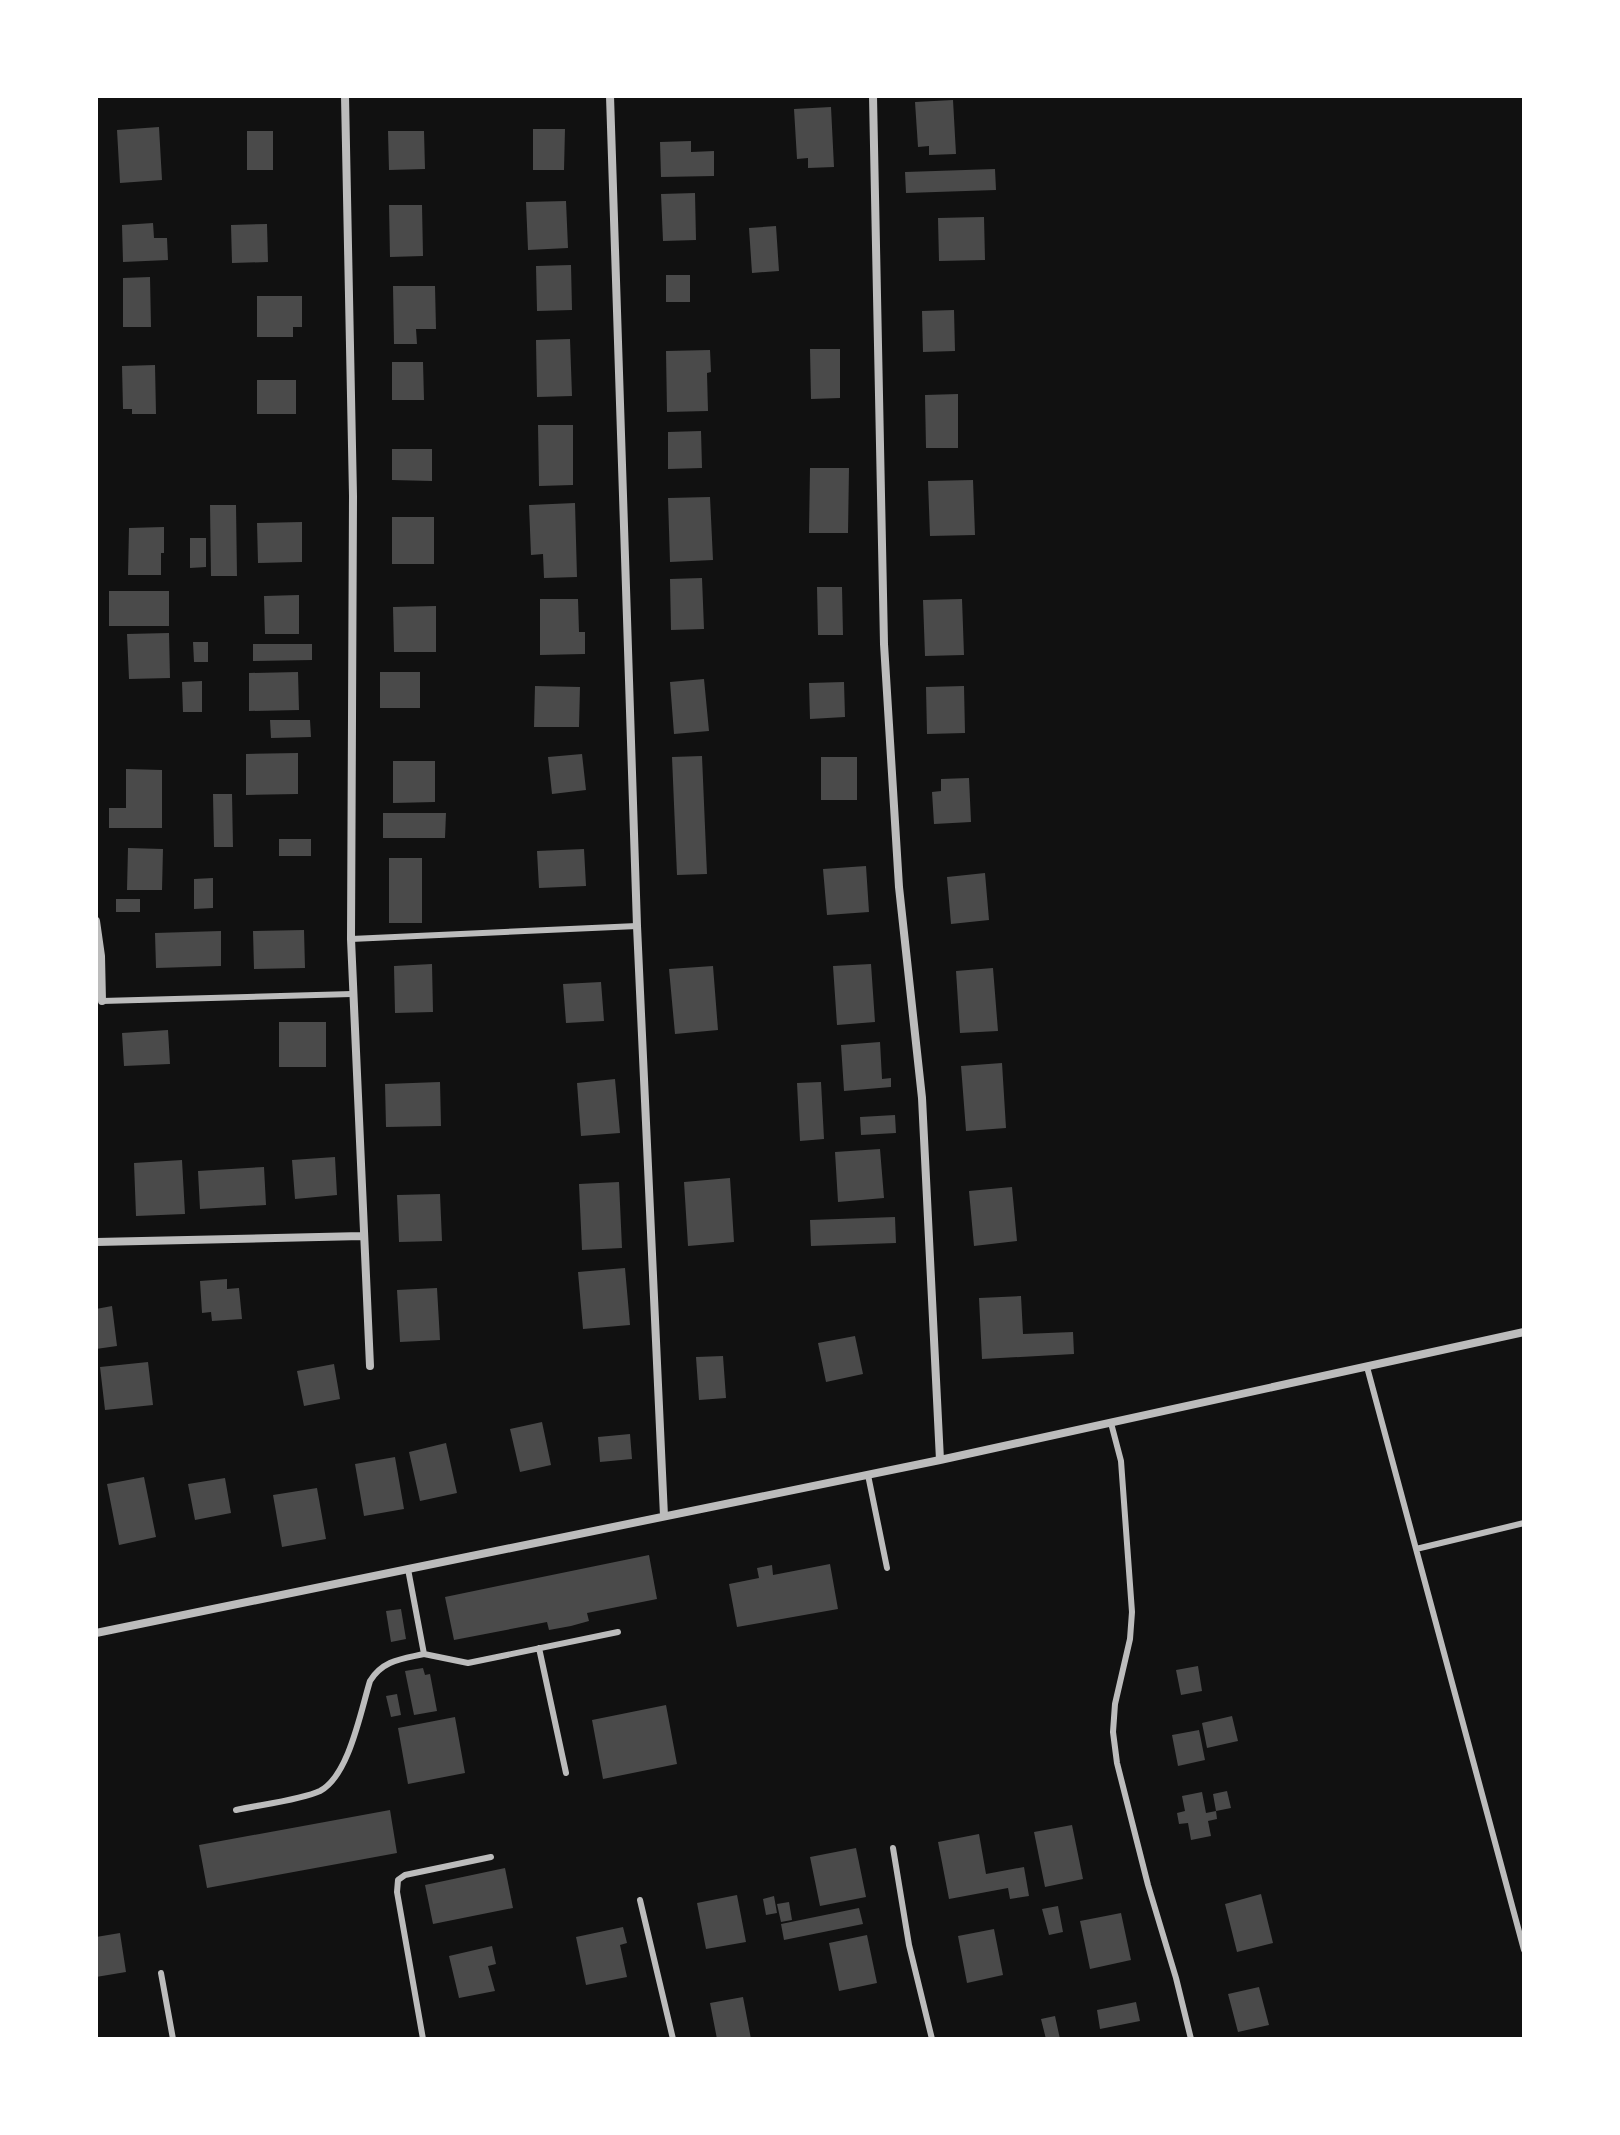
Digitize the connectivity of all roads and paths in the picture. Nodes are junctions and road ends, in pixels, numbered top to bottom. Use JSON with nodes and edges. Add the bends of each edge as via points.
{"nodes":[{"id":1,"x":345,"y":96,"type":"edge"},
{"id":2,"x":610,"y":96,"type":"edge"},
{"id":3,"x":873,"y":96,"type":"edge"},
{"id":4,"x":96,"y":921,"type":"edge"},
{"id":5,"x":637,"y":926,"type":"junction"},
{"id":6,"x":351,"y":939,"type":"junction"},
{"id":7,"x":352,"y":994,"type":"junction"},
{"id":8,"x":102,"y":1001,"type":"joint"},
{"id":9,"x":362,"y":1236,"type":"junction"},
{"id":10,"x":96,"y":1242,"type":"edge"},
{"id":11,"x":1524,"y":1332,"type":"edge"},
{"id":12,"x":370,"y":1366,"type":"dead end"},
{"id":13,"x":1367,"y":1367,"type":"junction"},
{"id":14,"x":1111,"y":1423,"type":"junction"},
{"id":15,"x":940,"y":1460,"type":"junction"},
{"id":16,"x":868,"y":1475,"type":"junction"},
{"id":17,"x":664,"y":1516,"type":"junction"},
{"id":18,"x":1524,"y":1523,"type":"edge"},
{"id":19,"x":1416,"y":1549,"type":"junction"},
{"id":20,"x":887,"y":1568,"type":"dead end"},
{"id":21,"x":408,"y":1569,"type":"junction"},
{"id":22,"x":96,"y":1630,"type":"edge"},
{"id":23,"x":618,"y":1632,"type":"dead end"},
{"id":24,"x":539,"y":1648,"type":"junction"},
{"id":25,"x":424,"y":1654,"type":"junction"},
{"id":26,"x":566,"y":1773,"type":"dead end"},
{"id":27,"x":236,"y":1810,"type":"dead end"},
{"id":28,"x":893,"y":1848,"type":"dead end"},
{"id":29,"x":491,"y":1857,"type":"dead end"},
{"id":30,"x":640,"y":1900,"type":"dead end"},
{"id":31,"x":1524,"y":1950,"type":"edge"},
{"id":32,"x":161,"y":1973,"type":"dead end"},
{"id":33,"x":173,"y":2039,"type":"edge"},
{"id":34,"x":423,"y":2039,"type":"edge"},
{"id":35,"x":673,"y":2039,"type":"edge"},
{"id":36,"x":932,"y":2039,"type":"edge"},
{"id":37,"x":1191,"y":2039,"type":"edge"}],
"edges":[{"from":1,"to":6,"type":"street","via":[[352,466]]},
{"from":2,"to":5,"type":"street"},
{"from":3,"to":15,"type":"street","via":[[884,644],[899,887],[922,1098]]},
{"from":4,"to":8,"type":"street"},
{"from":5,"to":6,"type":"lane"},
{"from":5,"to":17,"type":"street"},
{"from":6,"to":7,"type":"street"},
{"from":7,"to":8,"type":"lane"},
{"from":7,"to":9,"type":"street"},
{"from":9,"to":10,"type":"street"},
{"from":9,"to":12,"type":"street"},
{"from":11,"to":13,"type":"street"},
{"from":13,"to":14,"type":"street"},
{"from":13,"to":19,"type":"lane"},
{"from":14,"to":15,"type":"street"},
{"from":14,"to":37,"type":"lane","via":[[1121,1461],[1132,1612],[1115,1704],[1115,1747]]},
{"from":15,"to":16,"type":"street"},
{"from":16,"to":17,"type":"street"},
{"from":16,"to":20,"type":"lane"},
{"from":17,"to":21,"type":"street"},
{"from":18,"to":19,"type":"lane"},
{"from":19,"to":31,"type":"lane"},
{"from":21,"to":22,"type":"street"},
{"from":21,"to":25,"type":"lane"},
{"from":23,"to":24,"type":"lane"},
{"from":24,"to":25,"type":"lane","via":[[468,1663]]},
{"from":24,"to":26,"type":"lane"},
{"from":25,"to":27,"type":"lane","via":[[387,1662],[376,1671],[343,1765],[331,1783],[319,1792]]},
{"from":28,"to":36,"type":"lane"},
{"from":29,"to":34,"type":"lane","via":[[398,1880]]},
{"from":30,"to":35,"type":"lane"},
{"from":32,"to":33,"type":"lane"}]}
